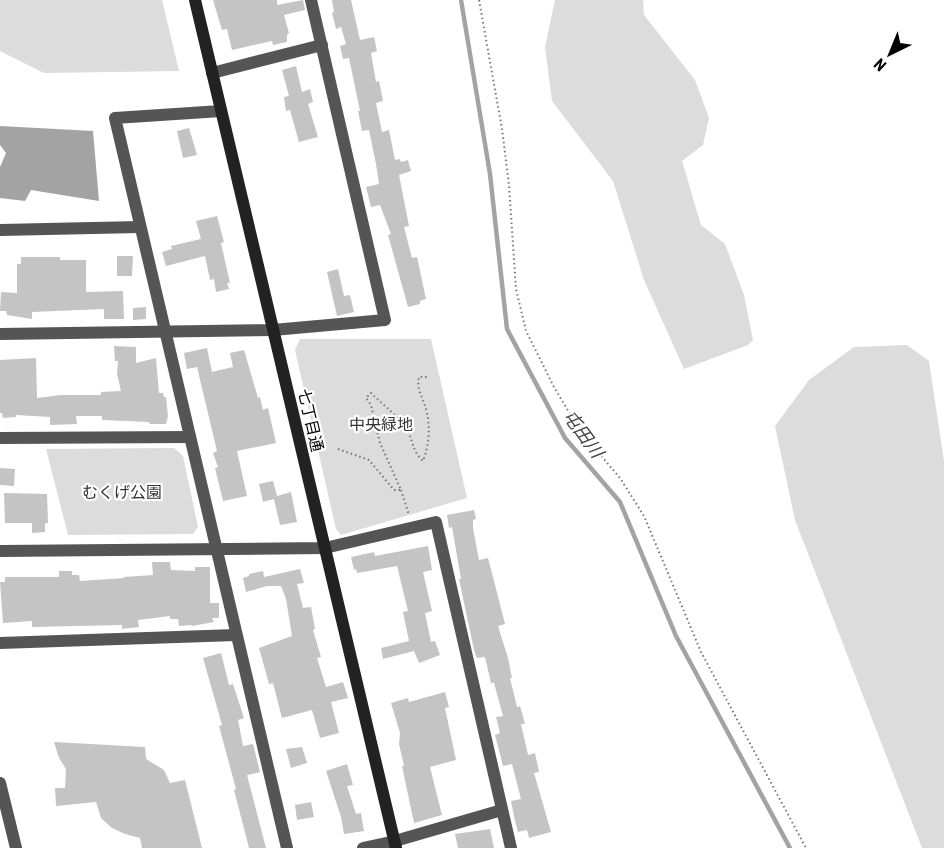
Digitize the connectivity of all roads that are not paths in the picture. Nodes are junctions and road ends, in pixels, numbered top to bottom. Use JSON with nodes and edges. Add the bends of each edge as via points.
{"nodes":[{"id":1,"x":195,"y":0,"type":"edge"},
{"id":2,"x":311,"y":0,"type":"edge"},
{"id":3,"x":322,"y":45,"type":"junction"},
{"id":4,"x":212,"y":74,"type":"junction"},
{"id":5,"x":221,"y":111,"type":"junction"},
{"id":6,"x":140,"y":227,"type":"junction"},
{"id":7,"x":0,"y":230,"type":"edge"},
{"id":8,"x":273,"y":330,"type":"junction"},
{"id":9,"x":165,"y":332,"type":"junction"},
{"id":10,"x":0,"y":334,"type":"edge"},
{"id":11,"x":190,"y":437,"type":"junction"},
{"id":12,"x":0,"y":438,"type":"edge"},
{"id":13,"x":325,"y":548,"type":"junction"},
{"id":14,"x":216,"y":549,"type":"junction"},
{"id":15,"x":0,"y":551,"type":"edge"},
{"id":16,"x":237,"y":634,"type":"junction"},
{"id":17,"x":0,"y":643,"type":"edge"},
{"id":18,"x":0,"y":783,"type":"edge"},
{"id":19,"x":502,"y":810,"type":"junction"},
{"id":20,"x":396,"y":845,"type":"edge"},
{"id":21,"x":16,"y":848,"type":"edge"},
{"id":22,"x":287,"y":848,"type":"edge"},
{"id":23,"x":363,"y":848,"type":"edge"},
{"id":24,"x":511,"y":848,"type":"edge"}],
"edges":[{"from":1,"to":4,"type":"street","name":"七丁目通"},
{"from":2,"to":3,"type":"street"},
{"from":3,"to":4,"type":"street"},
{"from":3,"to":8,"type":"street","via":[[385,320]]},
{"from":4,"to":5,"type":"street","name":"七丁目通"},
{"from":5,"to":6,"type":"street","via":[[115,118]]},
{"from":5,"to":8,"type":"street","name":"七丁目通"},
{"from":6,"to":7,"type":"street"},
{"from":6,"to":9,"type":"street"},
{"from":8,"to":9,"type":"street"},
{"from":8,"to":13,"type":"street","name":"七丁目通"},
{"from":9,"to":10,"type":"street"},
{"from":9,"to":11,"type":"street"},
{"from":11,"to":12,"type":"street"},
{"from":11,"to":14,"type":"street"},
{"from":13,"to":14,"type":"street"},
{"from":13,"to":19,"type":"street","via":[[436,522]]},
{"from":13,"to":20,"type":"street","name":"七丁目通"},
{"from":14,"to":15,"type":"street"},
{"from":14,"to":16,"type":"street"},
{"from":16,"to":17,"type":"street"},
{"from":16,"to":22,"type":"street"},
{"from":18,"to":21,"type":"street"},
{"from":19,"to":20,"type":"street"},
{"from":19,"to":24,"type":"street"},
{"from":20,"to":23,"type":"street"}]}
